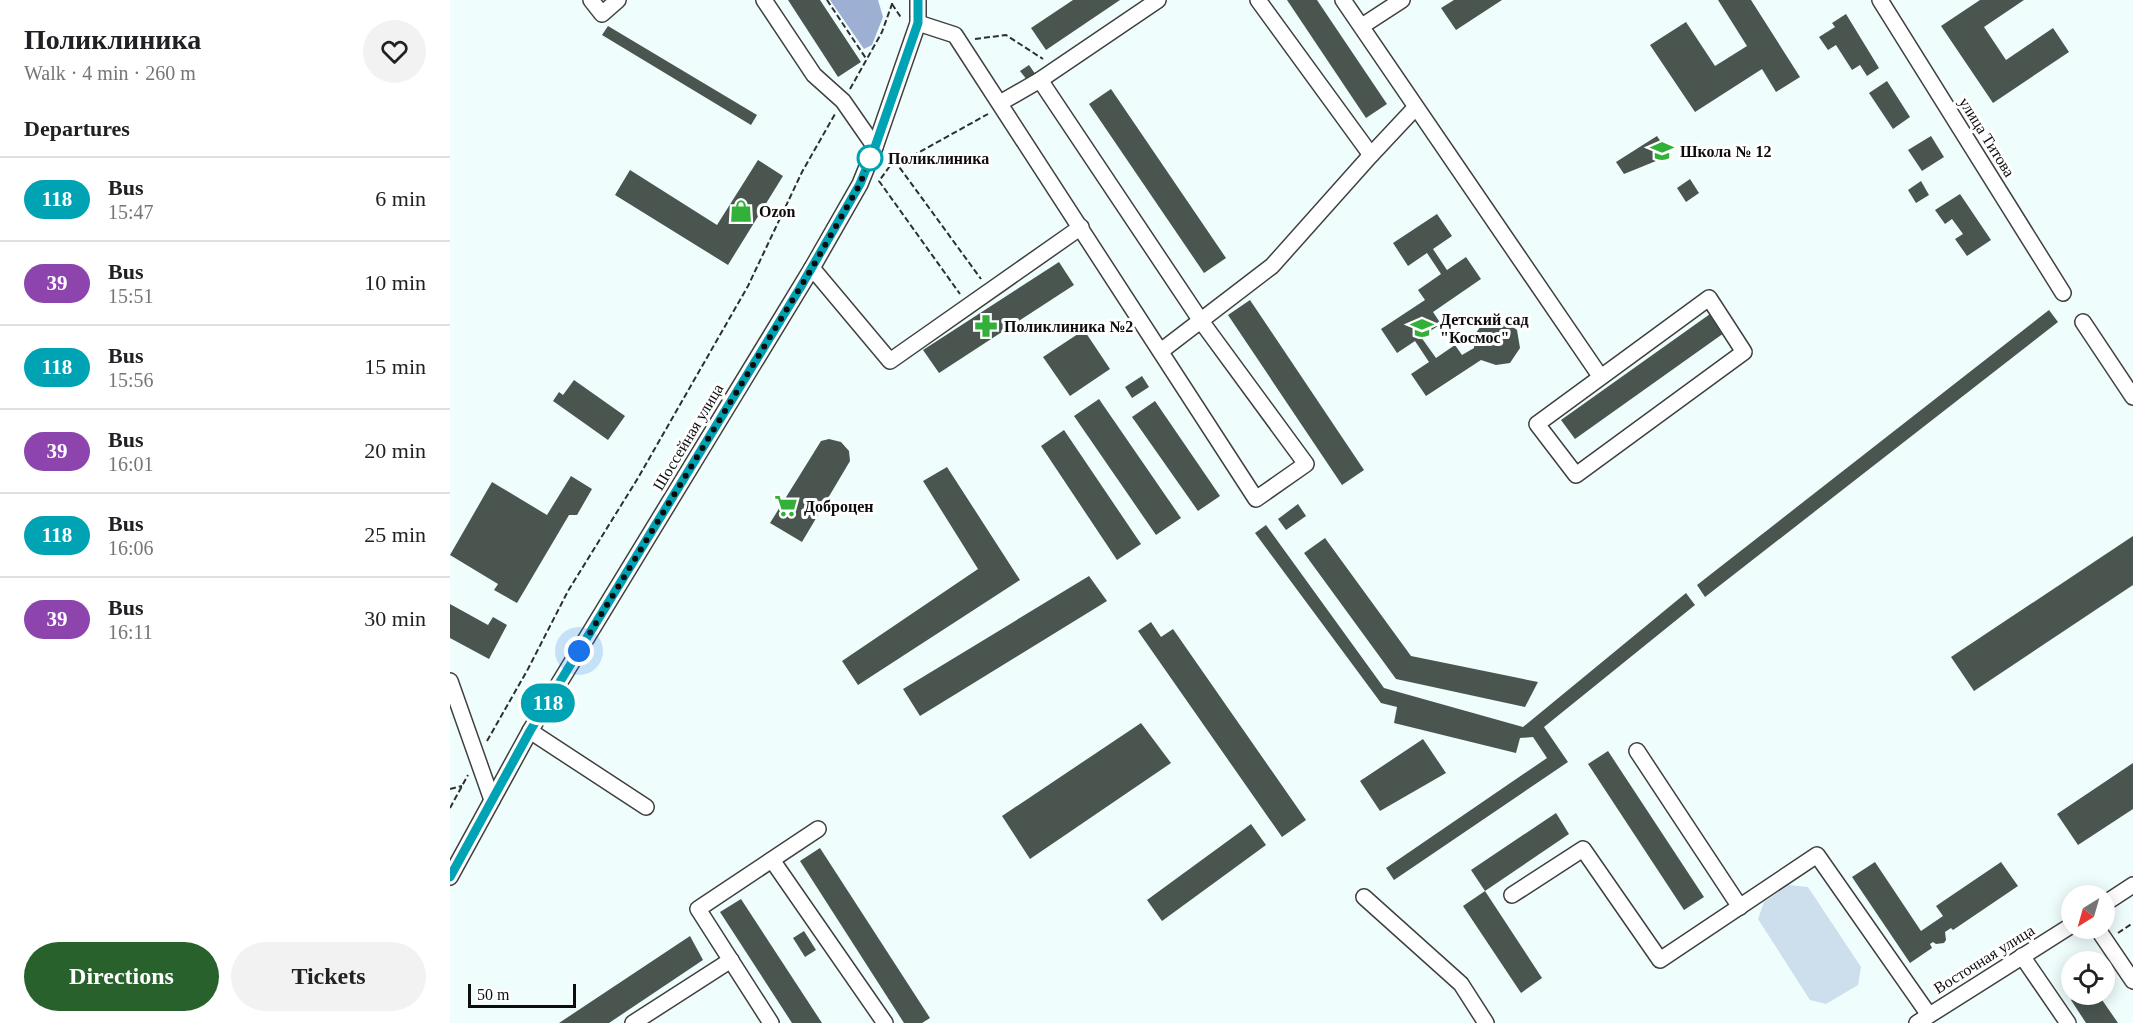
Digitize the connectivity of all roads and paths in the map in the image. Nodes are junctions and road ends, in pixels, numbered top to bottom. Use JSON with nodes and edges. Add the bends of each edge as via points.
{"nodes":[{"id":1,"x":591,"y":0,"type":"edge"},
{"id":2,"x":618,"y":0,"type":"edge"},
{"id":3,"x":764,"y":0,"type":"edge"},
{"id":4,"x":827,"y":0,"type":"edge"},
{"id":5,"x":892,"y":0,"type":"edge"},
{"id":6,"x":918,"y":0,"type":"edge"},
{"id":7,"x":1158,"y":0,"type":"edge"},
{"id":8,"x":1258,"y":0,"type":"edge"},
{"id":9,"x":1343,"y":0,"type":"edge"},
{"id":10,"x":1402,"y":0,"type":"edge"},
{"id":11,"x":1880,"y":0,"type":"edge"},
{"id":12,"x":918,"y":23,"type":"junction"},
{"id":13,"x":1362,"y":26,"type":"junction"},
{"id":14,"x":956,"y":35,"type":"junction"},
{"id":15,"x":867,"y":60,"type":"junction"},
{"id":16,"x":1056,"y":68,"type":"junction"},
{"id":17,"x":1040,"y":80,"type":"junction"},
{"id":18,"x":843,"y":101,"type":"junction"},
{"id":19,"x":1001,"y":104,"type":"junction"},
{"id":20,"x":1415,"y":108,"type":"junction"},
{"id":21,"x":875,"y":147,"type":"junction"},
{"id":22,"x":1371,"y":155,"type":"junction"},
{"id":23,"x":895,"y":159,"type":"junction"},
{"id":24,"x":1081,"y":227,"type":"junction"},
{"id":25,"x":812,"y":268,"type":"junction"},
{"id":26,"x":990,"y":291,"type":"junction"},
{"id":27,"x":2063,"y":293,"type":"dead end"},
{"id":28,"x":969,"y":306,"type":"junction"},
{"id":29,"x":1201,"y":321,"type":"junction"},
{"id":30,"x":2084,"y":322,"type":"dead end"},
{"id":31,"x":1161,"y":351,"type":"junction"},
{"id":32,"x":1600,"y":376,"type":"junction"},
{"id":33,"x":2133,"y":397,"type":"edge"},
{"id":34,"x":450,"y":681,"type":"edge"},
{"id":35,"x":530,"y":731,"type":"junction"},
{"id":36,"x":486,"y":742,"type":"dead end"},
{"id":37,"x":1637,"y":751,"type":"dead end"},
{"id":38,"x":472,"y":769,"type":"dead end"},
{"id":39,"x":462,"y":786,"type":"junction"},
{"id":40,"x":450,"y":789,"type":"edge"},
{"id":41,"x":492,"y":800,"type":"junction"},
{"id":42,"x":646,"y":807,"type":"dead end"},
{"id":43,"x":450,"y":808,"type":"edge"},
{"id":44,"x":818,"y":829,"type":"dead end"},
{"id":45,"x":772,"y":860,"type":"junction"},
{"id":46,"x":450,"y":877,"type":"edge"},
{"id":47,"x":2133,"y":885,"type":"edge"},
{"id":48,"x":1512,"y":894,"type":"dead end"},
{"id":49,"x":1364,"y":897,"type":"dead end"},
{"id":50,"x":2115,"y":897,"type":"edge"},
{"id":51,"x":1740,"y":906,"type":"junction"},
{"id":52,"x":2061,"y":932,"type":"edge"},
{"id":53,"x":2104,"y":939,"type":"edge"},
{"id":54,"x":2022,"y":956,"type":"junction"},
{"id":55,"x":731,"y":960,"type":"junction"},
{"id":56,"x":2133,"y":981,"type":"edge"},
{"id":57,"x":1923,"y":1019,"type":"edge"},
{"id":58,"x":633,"y":1023,"type":"edge"},
{"id":59,"x":771,"y":1023,"type":"edge"},
{"id":60,"x":885,"y":1023,"type":"edge"},
{"id":61,"x":1486,"y":1023,"type":"edge"},
{"id":62,"x":2068,"y":1023,"type":"edge"}],
"edges":[{"from":1,"to":2,"type":"street","via":[[602,14]]},
{"from":3,"to":18,"type":"street","via":[[814,75]]},
{"from":4,"to":15,"type":"path"},
{"from":5,"to":15,"type":"path","via":[[882,32]]},
{"from":6,"to":12,"type":"street","name":"Шоссейная улица"},
{"from":7,"to":16,"type":"street"},
{"from":8,"to":22,"type":"street"},
{"from":9,"to":13,"type":"street"},
{"from":10,"to":13,"type":"street"},
{"from":11,"to":27,"type":"street","name":"улица Титова"},
{"from":12,"to":14,"type":"street"},
{"from":12,"to":21,"type":"street","name":"Шоссейная улица"},
{"from":13,"to":20,"type":"street"},
{"from":14,"to":16,"type":"path","via":[[969,40],[1006,35]]},
{"from":14,"to":19,"type":"street"},
{"from":15,"to":18,"type":"path"},
{"from":16,"to":17,"type":"street"},
{"from":17,"to":19,"type":"street"},
{"from":17,"to":29,"type":"street"},
{"from":18,"to":21,"type":"street"},
{"from":18,"to":36,"type":"path","via":[[802,172],[747,286],[638,478],[568,591]]},
{"from":19,"to":23,"type":"path","via":[[908,159]]},
{"from":19,"to":24,"type":"street"},
{"from":20,"to":22,"type":"street"},
{"from":20,"to":32,"type":"street"},
{"from":21,"to":25,"type":"street","name":"Шоссейная улица","via":[[860,184]]},
{"from":22,"to":29,"type":"street","via":[[1272,266]]},
{"from":23,"to":26,"type":"path"},
{"from":23,"to":28,"type":"path","via":[[879,181]]},
{"from":24,"to":26,"type":"street"},
{"from":24,"to":31,"type":"street"},
{"from":25,"to":28,"type":"street","via":[[890,361]]},
{"from":25,"to":35,"type":"street","name":"Шоссейная улица"},
{"from":26,"to":28,"type":"street"},
{"from":29,"to":31,"type":"street"},
{"from":29,"to":31,"type":"street","via":[[1306,464],[1256,499]]},
{"from":30,"to":33,"type":"street"},
{"from":32,"to":32,"type":"street","via":[[1537,424],[1576,475],[1744,352],[1709,298]]},
{"from":34,"to":41,"type":"street"},
{"from":35,"to":41,"type":"street","name":"Шоссейная улица"},
{"from":35,"to":42,"type":"street"},
{"from":37,"to":51,"type":"street"},
{"from":38,"to":39,"type":"path"},
{"from":39,"to":40,"type":"path"},
{"from":39,"to":43,"type":"path"},
{"from":41,"to":46,"type":"street","name":"Шоссейная улица"},
{"from":44,"to":45,"type":"street"},
{"from":45,"to":55,"type":"street","via":[[698,909]]},
{"from":45,"to":60,"type":"street"},
{"from":47,"to":50,"type":"street"},
{"from":48,"to":51,"type":"street","via":[[1583,849],[1660,960]]},
{"from":49,"to":61,"type":"street","via":[[1461,984]]},
{"from":51,"to":57,"type":"street","via":[[1817,855]]},
{"from":52,"to":54,"type":"street","name":"Восточная улица"},
{"from":53,"to":56,"type":"street"},
{"from":54,"to":57,"type":"street","name":"Восточная улица"},
{"from":54,"to":62,"type":"street"},
{"from":55,"to":58,"type":"street"},
{"from":55,"to":59,"type":"street"}]}
